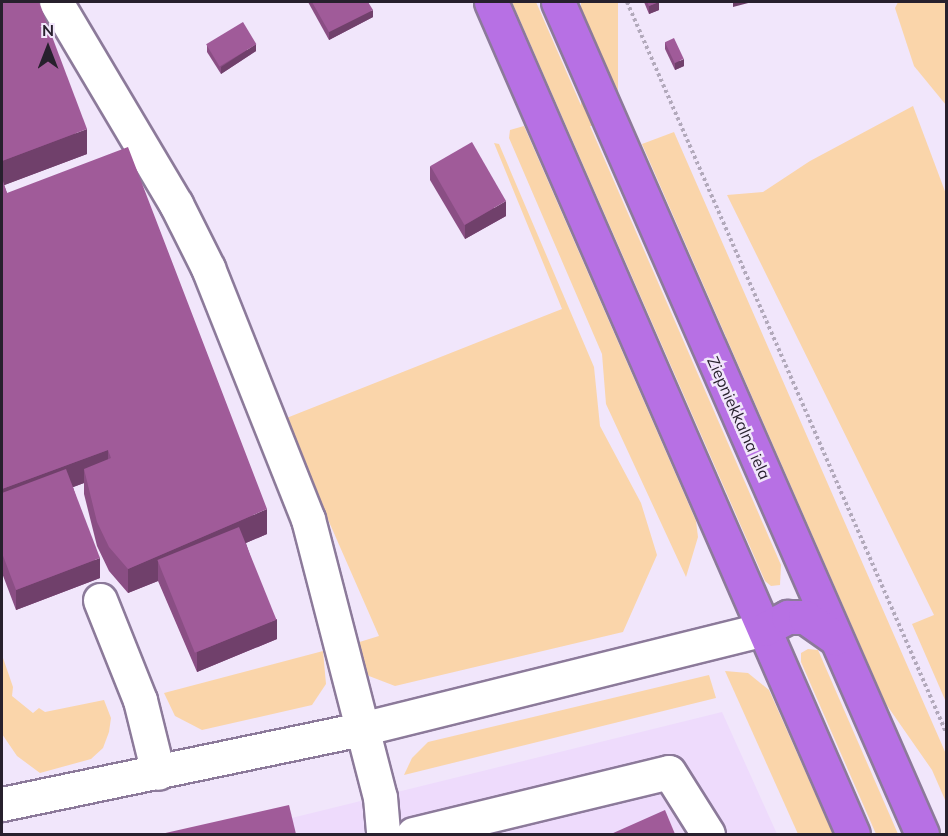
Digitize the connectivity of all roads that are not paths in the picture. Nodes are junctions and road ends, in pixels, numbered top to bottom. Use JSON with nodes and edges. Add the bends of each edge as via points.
{"nodes":[{"id":1,"x":56,"y":2,"type":"edge"},
{"id":2,"x":491,"y":2,"type":"edge"},
{"id":3,"x":558,"y":2,"type":"edge"},
{"id":4,"x":100,"y":600,"type":"dead end"},
{"id":5,"x":765,"y":629,"type":"junction"},
{"id":6,"x":835,"y":638,"type":"junction"},
{"id":7,"x":361,"y":729,"type":"junction"},
{"id":8,"x":158,"y":773,"type":"junction"},
{"id":9,"x":2,"y":804,"type":"edge"},
{"id":10,"x":512,"y":823,"type":"edge"},
{"id":11,"x":383,"y":834,"type":"edge"},
{"id":12,"x":413,"y":834,"type":"edge"},
{"id":13,"x":708,"y":834,"type":"edge"},
{"id":14,"x":853,"y":834,"type":"edge"},
{"id":15,"x":922,"y":834,"type":"edge"}],
"edges":[{"from":1,"to":7,"type":"street","via":[[177,204],[208,268],[308,519]]},
{"from":2,"to":5,"type":"highway"},
{"from":3,"to":6,"type":"highway","name":"Ziepniekkalna iela"},
{"from":4,"to":8,"type":"street","via":[[140,700]]},
{"from":5,"to":6,"type":"highway","via":[[788,617],[805,617]]},
{"from":5,"to":7,"type":"street"},
{"from":5,"to":14,"type":"highway"},
{"from":6,"to":15,"type":"highway","name":"Ziepniekkalna iela"},
{"from":7,"to":8,"type":"street"},
{"from":7,"to":11,"type":"street","via":[[380,796]]},
{"from":8,"to":9,"type":"street"},
{"from":10,"to":12,"type":"street"},
{"from":10,"to":13,"type":"street","via":[[669,772]]}]}
